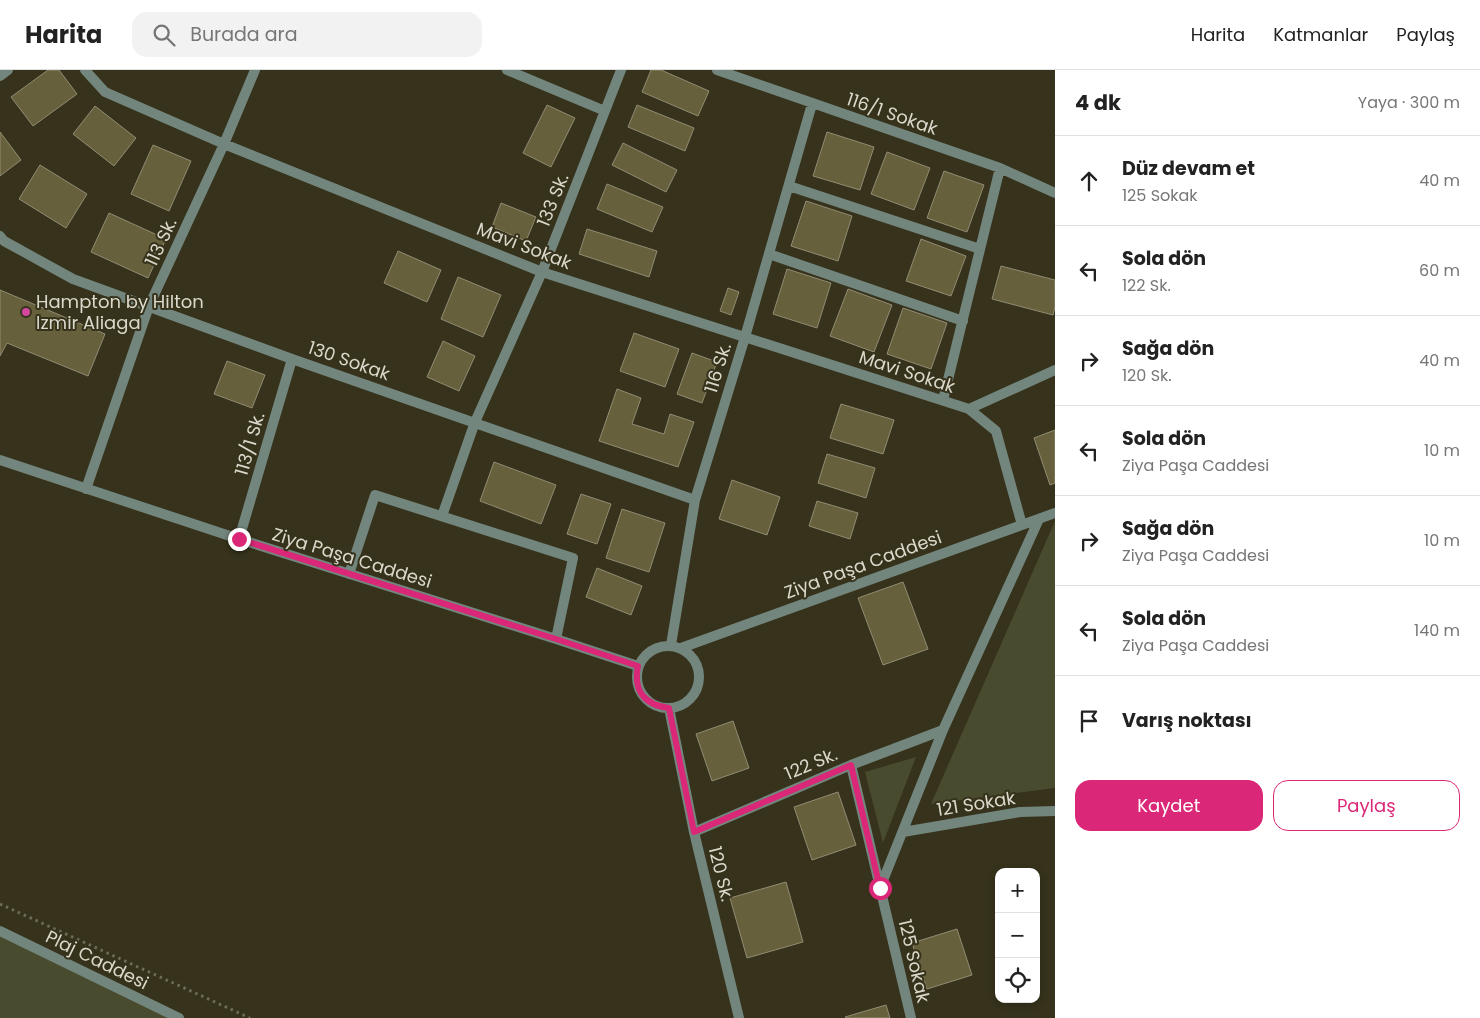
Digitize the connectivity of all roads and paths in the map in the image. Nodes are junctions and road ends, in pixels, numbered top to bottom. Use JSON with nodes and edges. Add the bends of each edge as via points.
{"nodes":[{"id":1,"x":8,"y":70,"type":"edge"},
{"id":2,"x":85,"y":70,"type":"edge"},
{"id":3,"x":255,"y":70,"type":"edge"},
{"id":4,"x":507,"y":70,"type":"edge"},
{"id":5,"x":621,"y":70,"type":"edge"},
{"id":6,"x":717,"y":70,"type":"edge"},
{"id":7,"x":0,"y":76,"type":"edge"},
{"id":8,"x":812,"y":104,"type":"junction"},
{"id":9,"x":605,"y":111,"type":"junction"},
{"id":10,"x":224,"y":144,"type":"junction"},
{"id":11,"x":1000,"y":168,"type":"junction"},
{"id":12,"x":789,"y":186,"type":"junction"},
{"id":13,"x":1055,"y":193,"type":"edge"},
{"id":14,"x":0,"y":236,"type":"edge"},
{"id":15,"x":980,"y":249,"type":"junction"},
{"id":16,"x":769,"y":254,"type":"junction"},
{"id":17,"x":542,"y":272,"type":"junction"},
{"id":18,"x":149,"y":306,"type":"junction"},
{"id":19,"x":963,"y":321,"type":"junction"},
{"id":20,"x":744,"y":338,"type":"junction"},
{"id":21,"x":292,"y":359,"type":"junction"},
{"id":22,"x":1055,"y":370,"type":"edge"},
{"id":23,"x":943,"y":400,"type":"junction"},
{"id":24,"x":970,"y":409,"type":"junction"},
{"id":25,"x":475,"y":422,"type":"junction"},
{"id":26,"x":0,"y":460,"type":"edge"},
{"id":27,"x":86,"y":489,"type":"junction"},
{"id":28,"x":695,"y":500,"type":"junction"},
{"id":29,"x":1055,"y":513,"type":"edge"},
{"id":30,"x":442,"y":516,"type":"junction"},
{"id":31,"x":1039,"y":519,"type":"junction"},
{"id":32,"x":1022,"y":525,"type":"junction"},
{"id":33,"x":239,"y":539,"type":"junction"},
{"id":34,"x":349,"y":574,"type":"junction"},
{"id":35,"x":556,"y":639,"type":"junction"},
{"id":36,"x":676,"y":647,"type":"junction"},
{"id":37,"x":638,"y":666,"type":"junction"},
{"id":38,"x":669,"y":708,"type":"junction"},
{"id":39,"x":943,"y":730,"type":"junction"},
{"id":40,"x":851,"y":765,"type":"junction"},
{"id":41,"x":1055,"y":811,"type":"edge"},
{"id":42,"x":694,"y":832,"type":"junction"},
{"id":43,"x":903,"y":832,"type":"junction"},
{"id":44,"x":880,"y":888,"type":"junction"},
{"id":45,"x":0,"y":904,"type":"edge"},
{"id":46,"x":0,"y":931,"type":"edge"},
{"id":47,"x":179,"y":1018,"type":"edge"},
{"id":48,"x":250,"y":1018,"type":"edge"},
{"id":49,"x":739,"y":1018,"type":"edge"},
{"id":50,"x":911,"y":1018,"type":"edge"}],
"edges":[{"from":1,"to":7,"type":"street"},
{"from":2,"to":10,"type":"street","name":"Mavi Sokak","via":[[105,92]]},
{"from":3,"to":10,"type":"street","name":"113 Sk."},
{"from":4,"to":9,"type":"street"},
{"from":5,"to":9,"type":"street","name":"133 Sk."},
{"from":6,"to":8,"type":"street","name":"116/1 Sokak"},
{"from":8,"to":11,"type":"street","name":"116/1 Sokak"},
{"from":8,"to":12,"type":"street","name":"116 Sk."},
{"from":9,"to":17,"type":"street","name":"133 Sk."},
{"from":10,"to":17,"type":"street","name":"Mavi Sokak"},
{"from":10,"to":18,"type":"street","name":"113 Sk."},
{"from":11,"to":13,"type":"street","name":"116/1 Sokak"},
{"from":11,"to":15,"type":"street"},
{"from":12,"to":15,"type":"street"},
{"from":12,"to":16,"type":"street","name":"116 Sk."},
{"from":14,"to":18,"type":"street","name":"130 Sokak","via":[[73,279]]},
{"from":15,"to":19,"type":"street"},
{"from":16,"to":19,"type":"street"},
{"from":16,"to":20,"type":"street","name":"116 Sk."},
{"from":17,"to":20,"type":"street","name":"Mavi Sokak"},
{"from":17,"to":25,"type":"street","name":"133 Sk."},
{"from":18,"to":21,"type":"street","name":"130 Sokak"},
{"from":18,"to":27,"type":"street","name":"113 Sk."},
{"from":19,"to":23,"type":"street"},
{"from":20,"to":23,"type":"street","name":"Mavi Sokak"},
{"from":20,"to":28,"type":"street","name":"116 Sk."},
{"from":21,"to":25,"type":"street","name":"130 Sokak"},
{"from":21,"to":33,"type":"street","name":"113/1 Sk."},
{"from":22,"to":24,"type":"street"},
{"from":23,"to":24,"type":"street","name":"Mavi Sokak"},
{"from":24,"to":32,"type":"street","via":[[996,431]]},
{"from":25,"to":28,"type":"street","name":"130 Sokak"},
{"from":25,"to":30,"type":"street","name":"133 Sk."},
{"from":26,"to":27,"type":"street","name":"Ziya Paşa Caddesi"},
{"from":27,"to":33,"type":"street","name":"Ziya Paşa Caddesi"},
{"from":28,"to":36,"type":"street","name":"116 Sk."},
{"from":29,"to":31,"type":"street","name":"Ziya Paşa Caddesi"},
{"from":30,"to":34,"type":"street","via":[[375,495]]},
{"from":30,"to":35,"type":"street","via":[[573,558]]},
{"from":31,"to":32,"type":"street","name":"Ziya Paşa Caddesi"},
{"from":31,"to":39,"type":"street"},
{"from":32,"to":36,"type":"street","name":"Ziya Paşa Caddesi"},
{"from":33,"to":34,"type":"street","name":"Ziya Paşa Caddesi"},
{"from":34,"to":35,"type":"street","name":"Ziya Paşa Caddesi"},
{"from":35,"to":37,"type":"street","name":"Ziya Paşa Caddesi"},
{"from":36,"to":37,"type":"street","name":"Ziya Paşa Caddesi","via":[[661,646],[651,650]]},
{"from":36,"to":38,"type":"street","via":[[690,654],[696,663],[698,683],[688,701]]},
{"from":37,"to":38,"type":"street","via":[[636,676],[642,695],[659,707]]},
{"from":38,"to":42,"type":"street","name":"120 Sk."},
{"from":39,"to":40,"type":"street","name":"122 Sk."},
{"from":39,"to":43,"type":"street"},
{"from":40,"to":42,"type":"street","name":"122 Sk."},
{"from":40,"to":44,"type":"street","name":"125 Sokak"},
{"from":41,"to":43,"type":"street","name":"121 Sokak","via":[[1020,812]]},
{"from":42,"to":49,"type":"street","name":"120 Sk."},
{"from":43,"to":44,"type":"street"},
{"from":44,"to":50,"type":"street","name":"125 Sokak"},
{"from":45,"to":48,"type":"path"},
{"from":46,"to":47,"type":"street","name":"Plaj Caddesi"}]}
